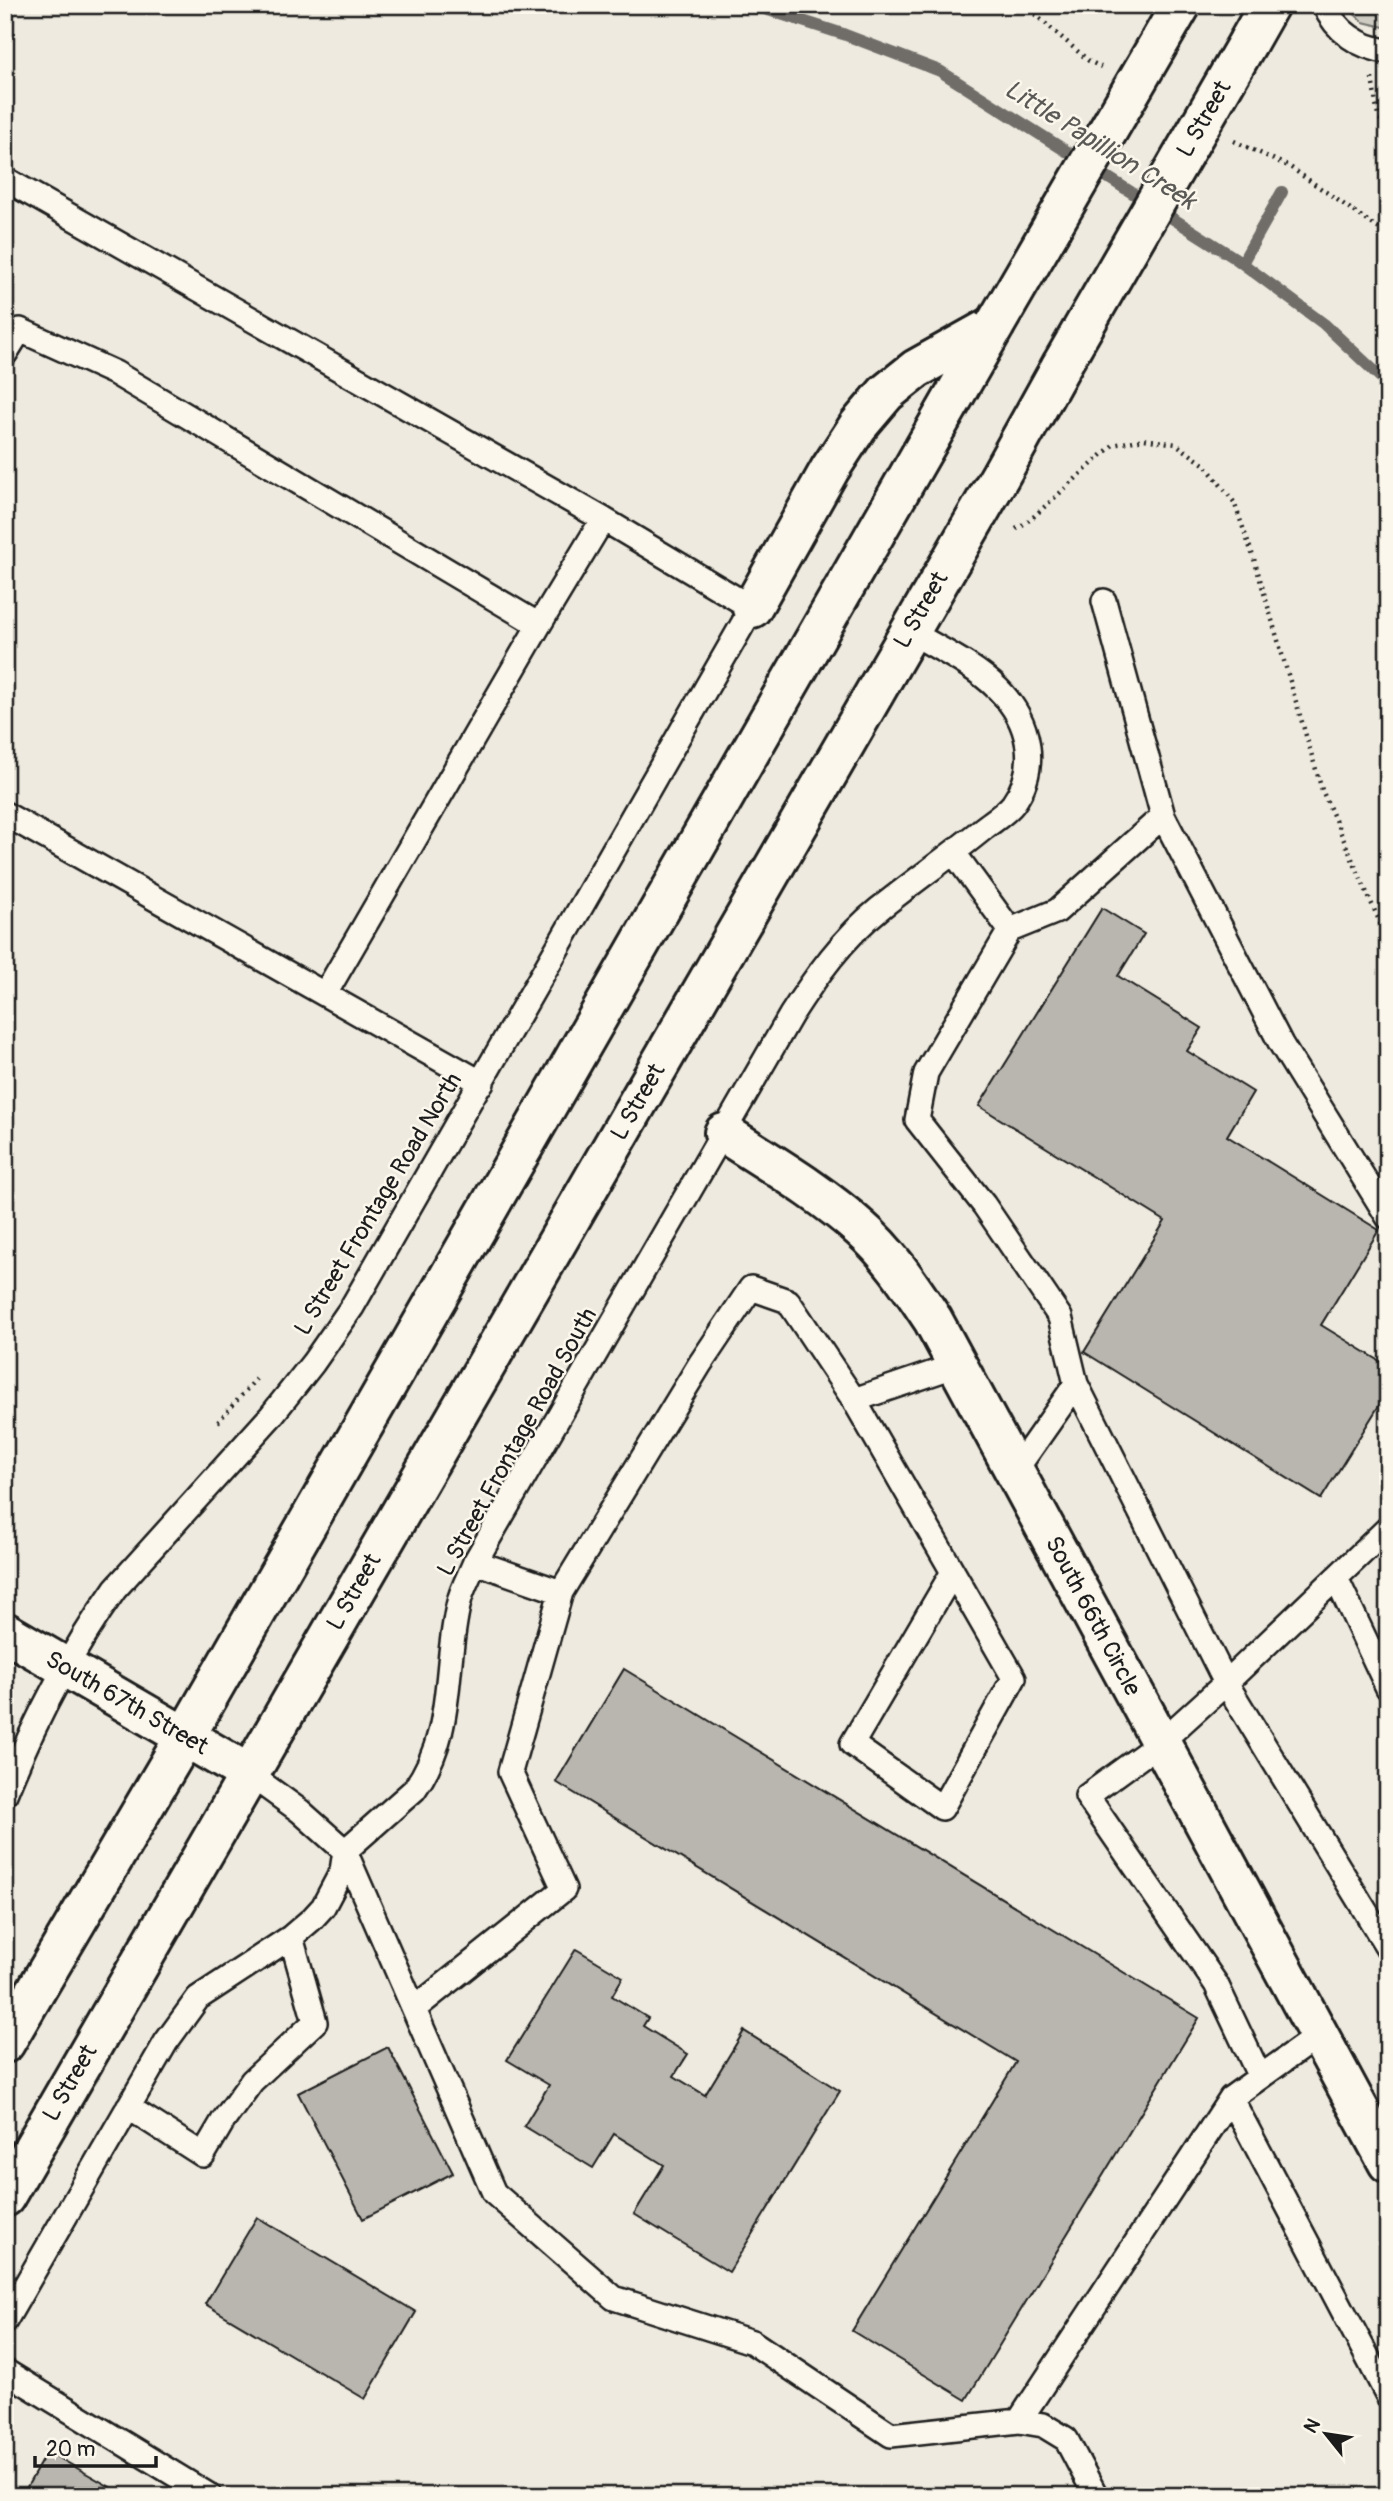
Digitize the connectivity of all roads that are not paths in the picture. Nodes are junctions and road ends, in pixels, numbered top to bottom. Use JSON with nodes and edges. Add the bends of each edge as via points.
{"nodes":[{"id":1,"x":1181,"y":5,"type":"edge"},
{"id":2,"x":1269,"y":5,"type":"edge"},
{"id":3,"x":1324,"y":5,"type":"edge"},
{"id":4,"x":1380,"y":50,"type":"edge"},
{"id":5,"x":5,"y":179,"type":"edge"},
{"id":6,"x":995,"y":325,"type":"junction"},
{"id":7,"x":5,"y":354,"type":"edge"},
{"id":8,"x":603,"y":519,"type":"junction"},
{"id":9,"x":1104,"y":601,"type":"dead end"},
{"id":10,"x":752,"y":608,"type":"junction"},
{"id":11,"x":539,"y":625,"type":"junction"},
{"id":12,"x":909,"y":631,"type":"junction"},
{"id":13,"x":5,"y":814,"type":"edge"},
{"id":14,"x":1163,"y":816,"type":"junction"},
{"id":15,"x":954,"y":853,"type":"junction"},
{"id":16,"x":1010,"y":930,"type":"junction"},
{"id":17,"x":325,"y":994,"type":"junction"},
{"id":18,"x":481,"y":1083,"type":"junction"},
{"id":19,"x":724,"y":1133,"type":"junction"},
{"id":20,"x":1388,"y":1217,"type":"edge"},
{"id":21,"x":957,"y":1365,"type":"junction"},
{"id":22,"x":1076,"y":1384,"type":"junction"},
{"id":23,"x":854,"y":1400,"type":"junction"},
{"id":24,"x":1015,"y":1471,"type":"junction"},
{"id":25,"x":1388,"y":1528,"type":"edge"},
{"id":26,"x":475,"y":1562,"type":"junction"},
{"id":27,"x":953,"y":1572,"type":"junction"},
{"id":28,"x":1336,"y":1578,"type":"junction"},
{"id":29,"x":561,"y":1592,"type":"junction"},
{"id":30,"x":5,"y":1632,"type":"edge"},
{"id":31,"x":66,"y":1667,"type":"junction"},
{"id":32,"x":1226,"y":1683,"type":"junction"},
{"id":33,"x":1388,"y":1688,"type":"edge"},
{"id":34,"x":185,"y":1737,"type":"junction"},
{"id":35,"x":1161,"y":1742,"type":"junction"},
{"id":36,"x":249,"y":1774,"type":"junction"},
{"id":37,"x":5,"y":1794,"type":"edge"},
{"id":38,"x":345,"y":1851,"type":"junction"},
{"id":39,"x":290,"y":1937,"type":"junction"},
{"id":40,"x":1388,"y":1948,"type":"edge"},
{"id":41,"x":414,"y":2009,"type":"junction"},
{"id":42,"x":1319,"y":2035,"type":"junction"},
{"id":43,"x":5,"y":2043,"type":"edge"},
{"id":44,"x":1260,"y":2077,"type":"junction"},
{"id":45,"x":1231,"y":2098,"type":"junction"},
{"id":46,"x":128,"y":2107,"type":"junction"},
{"id":47,"x":1388,"y":2163,"type":"edge"},
{"id":48,"x":5,"y":2197,"type":"edge"},
{"id":49,"x":5,"y":2321,"type":"edge"},
{"id":50,"x":5,"y":2371,"type":"edge"},
{"id":51,"x":1388,"y":2396,"type":"edge"},
{"id":52,"x":1019,"y":2421,"type":"junction"},
{"id":53,"x":210,"y":2496,"type":"edge"},
{"id":54,"x":1096,"y":2496,"type":"edge"}],
"edges":[{"from":1,"to":6,"type":"main road","bridge":true},
{"from":2,"to":12,"type":"main road","name":"L Street","bridge":true},
{"from":3,"to":4,"type":"lane","via":[[1331,20],[1348,36]]},
{"from":5,"to":8,"type":"lane"},
{"from":6,"to":10,"type":"main road","via":[[916,369],[886,393],[831,469]]},
{"from":6,"to":34,"type":"main road"},
{"from":7,"to":11,"type":"lane","via":[[20,330],[115,373]]},
{"from":8,"to":10,"type":"lane"},
{"from":8,"to":11,"type":"lane"},
{"from":9,"to":14,"type":"lane"},
{"from":10,"to":18,"type":"lane","name":"L Street Frontage Road North"},
{"from":11,"to":17,"type":"lane"},
{"from":12,"to":15,"type":"lane","name":"L Street Frontage Road South","via":[[998,689],[1024,726],[1030,752],[1027,779],[1012,805]]},
{"from":12,"to":36,"type":"main road","name":"L Street"},
{"from":13,"to":17,"type":"lane"},
{"from":14,"to":16,"type":"lane","via":[[1057,911]]},
{"from":14,"to":20,"type":"lane","via":[[1281,1044]]},
{"from":15,"to":16,"type":"lane"},
{"from":15,"to":19,"type":"lane","name":"L Street Frontage Road South","via":[[843,943],[791,1015]]},
{"from":16,"to":22,"type":"lane","via":[[926,1073],[917,1120],[984,1205],[1060,1317]]},
{"from":17,"to":18,"type":"lane"},
{"from":18,"to":31,"type":"lane","name":"L Street Frontage Road North","via":[[387,1249],[313,1363],[271,1416],[114,1589]]},
{"from":19,"to":21,"type":"main road","name":"South 66th Circle","via":[[861,1228],[897,1266]]},
{"from":19,"to":26,"type":"lane","name":"L Street Frontage Road South"},
{"from":21,"to":23,"type":"lane"},
{"from":21,"to":24,"type":"main road","name":"South 66th Circle"},
{"from":22,"to":24,"type":"lane"},
{"from":22,"to":32,"type":"lane"},
{"from":23,"to":27,"type":"lane"},
{"from":23,"to":29,"type":"lane","via":[[788,1301],[751,1288]]},
{"from":24,"to":35,"type":"main road","name":"South 66th Circle"},
{"from":25,"to":28,"type":"lane"},
{"from":26,"to":29,"type":"lane"},
{"from":26,"to":38,"type":"lane","name":"L Street Frontage Road South","via":[[459,1601],[441,1734],[432,1761],[414,1790]]},
{"from":27,"to":27,"type":"lane","via":[[1014,1678],[942,1808],[852,1744]]},
{"from":28,"to":32,"type":"lane"},
{"from":28,"to":33,"type":"lane"},
{"from":29,"to":41,"type":"lane","via":[[510,1772],[564,1889]]},
{"from":30,"to":31,"type":"main road","name":"South 67th Street"},
{"from":31,"to":34,"type":"main road","name":"South 67th Street"},
{"from":31,"to":37,"type":"lane","name":"L Street Frontage Road North","via":[[24,1746]]},
{"from":32,"to":35,"type":"lane"},
{"from":32,"to":40,"type":"lane"},
{"from":34,"to":36,"type":"main road","name":"South 67th Street"},
{"from":34,"to":43,"type":"main road"},
{"from":35,"to":42,"type":"main road","name":"South 66th Circle"},
{"from":35,"to":44,"type":"lane","via":[[1087,1796],[1216,1984]]},
{"from":36,"to":38,"type":"lane"},
{"from":36,"to":48,"type":"main road","name":"L Street"},
{"from":38,"to":39,"type":"lane","via":[[342,1871],[323,1907]]},
{"from":38,"to":41,"type":"lane"},
{"from":39,"to":46,"type":"lane","via":[[198,1998]]},
{"from":39,"to":46,"type":"lane","via":[[315,2022],[252,2081],[203,2155]]},
{"from":41,"to":52,"type":"lane","via":[[494,2193],[614,2298],[752,2342],[891,2435]]},
{"from":42,"to":44,"type":"lane"},
{"from":42,"to":47,"type":"main road","name":"South 66th Circle"},
{"from":44,"to":45,"type":"lane"},
{"from":45,"to":51,"type":"lane"},
{"from":45,"to":52,"type":"lane"},
{"from":46,"to":49,"type":"lane"},
{"from":50,"to":53,"type":"lane"},
{"from":52,"to":54,"type":"lane","via":[[1043,2425],[1066,2439]]}]}
